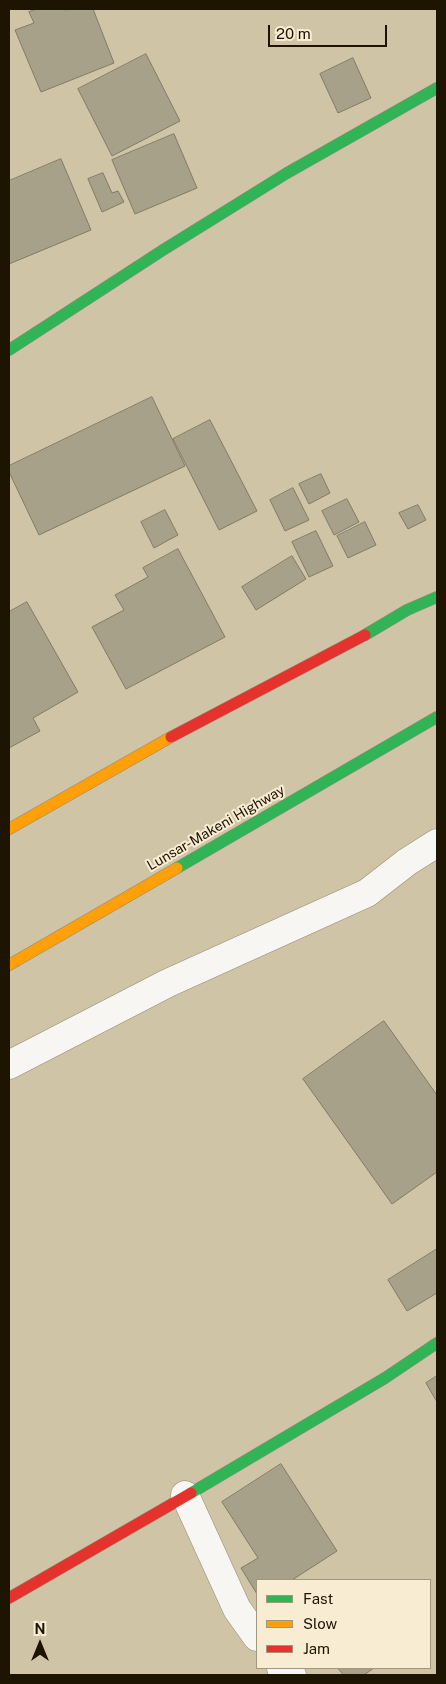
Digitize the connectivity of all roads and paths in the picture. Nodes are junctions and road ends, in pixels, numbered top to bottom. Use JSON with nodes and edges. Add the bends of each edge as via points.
{"nodes":[{"id":1,"x":437,"y":88,"type":"edge"},
{"id":2,"x":9,"y":350,"type":"edge"},
{"id":3,"x":437,"y":597,"type":"edge"},
{"id":4,"x":437,"y":717,"type":"edge"},
{"id":5,"x":9,"y":829,"type":"edge"},
{"id":6,"x":437,"y":843,"type":"edge"},
{"id":7,"x":9,"y":966,"type":"edge"},
{"id":8,"x":9,"y":1065,"type":"edge"},
{"id":9,"x":437,"y":1342,"type":"edge"},
{"id":10,"x":185,"y":1495,"type":"junction"},
{"id":11,"x":9,"y":1598,"type":"edge"},
{"id":12,"x":256,"y":1636,"type":"edge"}],
"edges":[{"from":1,"to":2,"type":"street","via":[[287,173]]},
{"from":3,"to":5,"type":"street","via":[[176,734]]},
{"from":4,"to":7,"type":"street","name":"Lunsar-Makeni Highway"},
{"from":6,"to":8,"type":"street","via":[[367,893],[168,983]]},
{"from":9,"to":10,"type":"street","via":[[385,1378]]},
{"from":10,"to":11,"type":"street"},
{"from":10,"to":12,"type":"street","via":[[237,1609]]}]}
